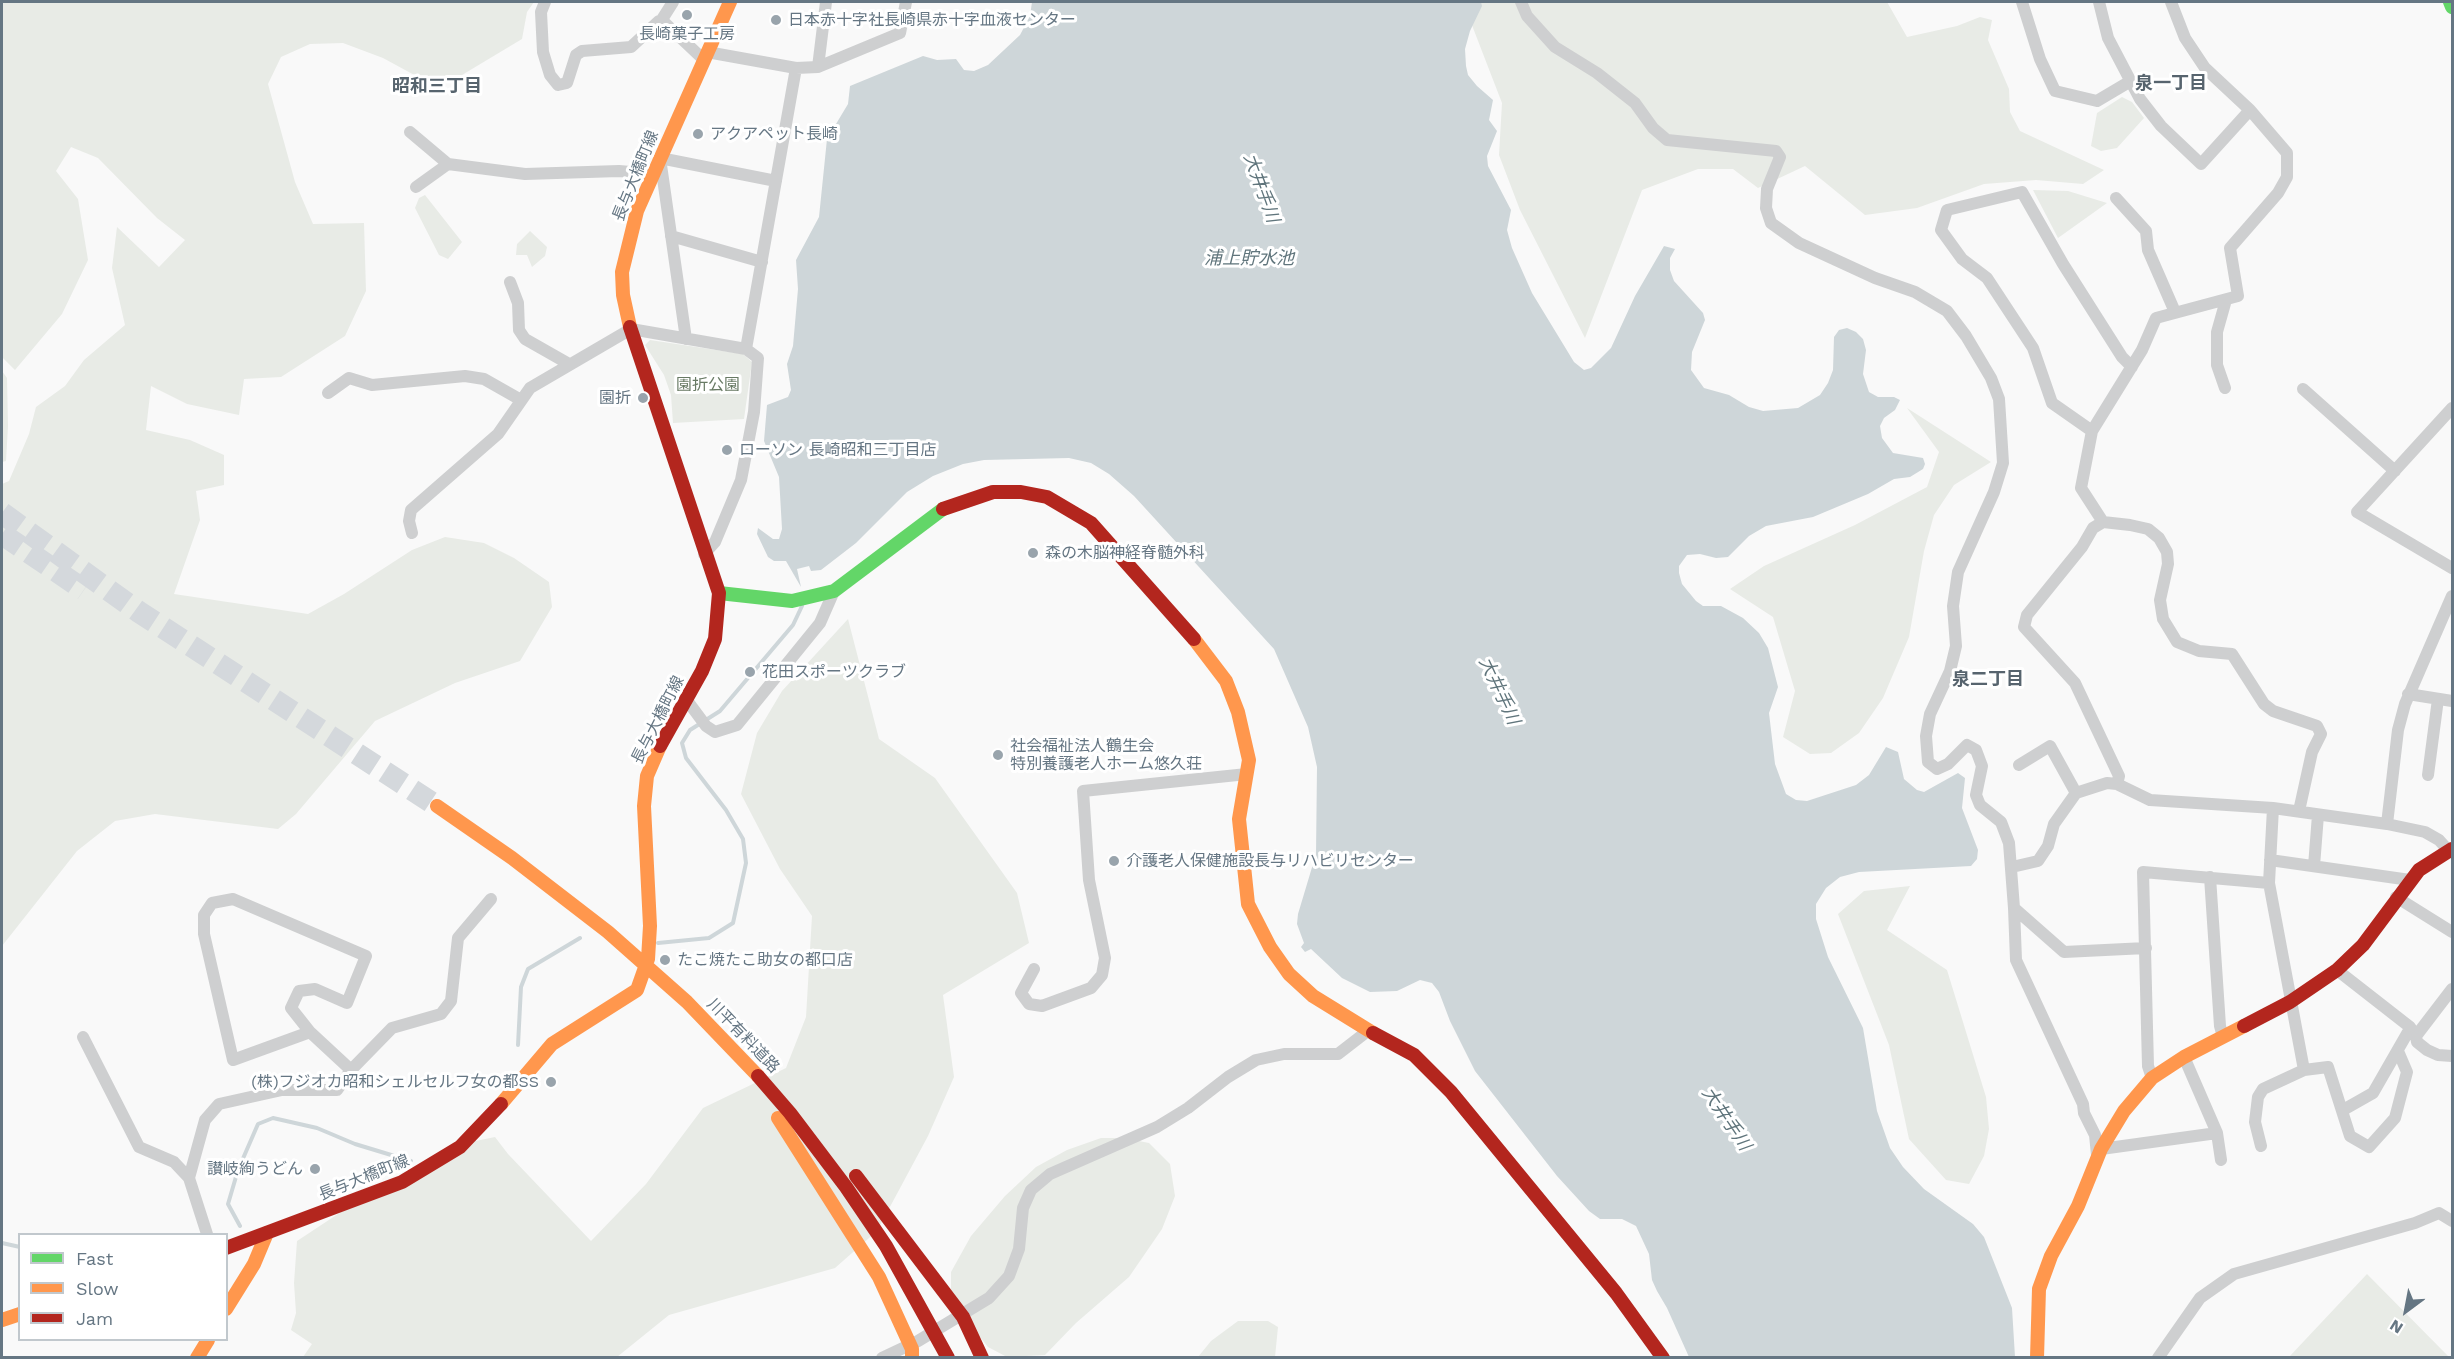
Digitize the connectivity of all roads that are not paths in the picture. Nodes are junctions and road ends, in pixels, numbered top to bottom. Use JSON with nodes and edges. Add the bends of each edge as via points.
{"nodes":[{"id":1,"x":545,"y":2,"type":"edge"},
{"id":2,"x":673,"y":2,"type":"edge"},
{"id":3,"x":730,"y":2,"type":"edge"},
{"id":4,"x":826,"y":2,"type":"edge"},
{"id":5,"x":906,"y":2,"type":"edge"},
{"id":6,"x":1521,"y":2,"type":"edge"},
{"id":7,"x":2022,"y":2,"type":"edge"},
{"id":8,"x":2099,"y":2,"type":"edge"},
{"id":9,"x":2171,"y":2,"type":"edge"},
{"id":10,"x":2450,"y":2,"type":"edge"},
{"id":11,"x":2452,"y":7,"type":"edge"},
{"id":12,"x":661,"y":21,"type":"junction"},
{"id":13,"x":705,"y":56,"type":"junction"},
{"id":14,"x":818,"y":67,"type":"junction"},
{"id":15,"x":796,"y":68,"type":"junction"},
{"id":16,"x":2130,"y":82,"type":"junction"},
{"id":17,"x":2250,"y":110,"type":"junction"},
{"id":18,"x":410,"y":132,"type":"dead end"},
{"id":19,"x":660,"y":158,"type":"junction"},
{"id":20,"x":448,"y":164,"type":"junction"},
{"id":21,"x":653,"y":174,"type":"junction"},
{"id":22,"x":776,"y":181,"type":"junction"},
{"id":23,"x":416,"y":188,"type":"dead end"},
{"id":24,"x":2116,"y":198,"type":"dead end"},
{"id":25,"x":671,"y":236,"type":"junction"},
{"id":26,"x":762,"y":262,"type":"junction"},
{"id":27,"x":510,"y":282,"type":"dead end"},
{"id":28,"x":2226,"y":300,"type":"junction"},
{"id":29,"x":2175,"y":312,"type":"junction"},
{"id":30,"x":631,"y":329,"type":"junction"},
{"id":31,"x":686,"y":339,"type":"junction"},
{"id":32,"x":746,"y":349,"type":"junction"},
{"id":33,"x":569,"y":364,"type":"junction"},
{"id":34,"x":2132,"y":367,"type":"junction"},
{"id":35,"x":2225,"y":388,"type":"dead end"},
{"id":36,"x":2303,"y":388,"type":"dead end"},
{"id":37,"x":328,"y":393,"type":"dead end"},
{"id":38,"x":521,"y":400,"type":"junction"},
{"id":39,"x":2452,"y":408,"type":"edge"},
{"id":40,"x":2092,"y":431,"type":"junction"},
{"id":41,"x":2395,"y":471,"type":"junction"},
{"id":42,"x":2103,"y":522,"type":"junction"},
{"id":43,"x":412,"y":533,"type":"dead end"},
{"id":44,"x":704,"y":554,"type":"junction"},
{"id":45,"x":2452,"y":568,"type":"edge"},
{"id":46,"x":834,"y":591,"type":"junction"},
{"id":47,"x":719,"y":593,"type":"junction"},
{"id":48,"x":2451,"y":604,"type":"edge"},
{"id":49,"x":2408,"y":694,"type":"junction"},
{"id":50,"x":686,"y":699,"type":"junction"},
{"id":51,"x":2438,"y":699,"type":"junction"},
{"id":52,"x":2452,"y":701,"type":"edge"},
{"id":53,"x":2019,"y":765,"type":"dead end"},
{"id":54,"x":1247,"y":774,"type":"junction"},
{"id":55,"x":2427,"y":775,"type":"dead end"},
{"id":56,"x":2117,"y":784,"type":"junction"},
{"id":57,"x":2076,"y":794,"type":"junction"},
{"id":58,"x":2273,"y":808,"type":"junction"},
{"id":59,"x":434,"y":810,"type":"tunnel mouth"},
{"id":60,"x":2299,"y":811,"type":"junction"},
{"id":61,"x":2318,"y":815,"type":"junction"},
{"id":62,"x":2387,"y":824,"type":"junction"},
{"id":63,"x":2450,"y":850,"type":"edge"},
{"id":64,"x":2270,"y":860,"type":"junction"},
{"id":65,"x":2314,"y":866,"type":"junction"},
{"id":66,"x":2012,"y":867,"type":"junction"},
{"id":67,"x":2210,"y":877,"type":"junction"},
{"id":68,"x":2410,"y":879,"type":"junction"},
{"id":69,"x":2269,"y":883,"type":"junction"},
{"id":70,"x":2396,"y":897,"type":"junction"},
{"id":71,"x":491,"y":899,"type":"dead end"},
{"id":72,"x":2014,"y":908,"type":"junction"},
{"id":73,"x":2452,"y":932,"type":"edge"},
{"id":74,"x":2146,"y":948,"type":"junction"},
{"id":75,"x":1034,"y":969,"type":"dead end"},
{"id":76,"x":2337,"y":970,"type":"junction"},
{"id":77,"x":2452,"y":989,"type":"edge"},
{"id":78,"x":2290,"y":1002,"type":"junction"},
{"id":79,"x":1369,"y":1030,"type":"junction"},
{"id":80,"x":310,"y":1032,"type":"junction"},
{"id":81,"x":2416,"y":1036,"type":"junction"},
{"id":82,"x":83,"y":1037,"type":"dead end"},
{"id":83,"x":2223,"y":1037,"type":"junction"},
{"id":84,"x":2398,"y":1051,"type":"junction"},
{"id":85,"x":2452,"y":1056,"type":"edge"},
{"id":86,"x":2184,"y":1057,"type":"junction"},
{"id":87,"x":351,"y":1070,"type":"junction"},
{"id":88,"x":2304,"y":1070,"type":"junction"},
{"id":89,"x":2152,"y":1077,"type":"junction"},
{"id":90,"x":764,"y":1087,"type":"junction"},
{"id":91,"x":2343,"y":1110,"type":"junction"},
{"id":92,"x":2217,"y":1133,"type":"junction"},
{"id":93,"x":2261,"y":1146,"type":"dead end"},
{"id":94,"x":835,"y":1148,"type":"dead end"},
{"id":95,"x":2099,"y":1154,"type":"junction"},
{"id":96,"x":2220,"y":1160,"type":"dead end"},
{"id":97,"x":849,"y":1167,"type":"dead end"},
{"id":98,"x":189,"y":1178,"type":"junction"},
{"id":99,"x":2452,"y":1221,"type":"edge"},
{"id":100,"x":207,"y":1233,"type":"edge"},
{"id":101,"x":267,"y":1233,"type":"junction"},
{"id":102,"x":228,"y":1247,"type":"edge"},
{"id":103,"x":228,"y":1306,"type":"edge"},
{"id":104,"x":18,"y":1315,"type":"edge"},
{"id":105,"x":2,"y":1320,"type":"edge"},
{"id":106,"x":207,"y":1341,"type":"edge"},
{"id":107,"x":197,"y":1358,"type":"edge"},
{"id":108,"x":882,"y":1358,"type":"edge"},
{"id":109,"x":912,"y":1358,"type":"edge"},
{"id":110,"x":937,"y":1358,"type":"edge"},
{"id":111,"x":948,"y":1358,"type":"edge"},
{"id":112,"x":982,"y":1358,"type":"edge"},
{"id":113,"x":1663,"y":1358,"type":"edge"},
{"id":114,"x":2037,"y":1358,"type":"edge"},
{"id":115,"x":2158,"y":1358,"type":"edge"}],
"edges":[{"from":1,"to":12,"type":"street","via":[[541,12],[543,52],[549,75],[558,85],[567,82],[576,55],[582,51],[631,47]]},
{"from":2,"to":12,"type":"street"},
{"from":3,"to":13,"type":"main road","name":"長与大橋町線"},
{"from":4,"to":14,"type":"street"},
{"from":5,"to":14,"type":"street","via":[[900,33]]},
{"from":6,"to":66,"type":"street","via":[[1527,16],[1554,46],[1598,73],[1635,103],[1667,140],[1776,151],[1780,157],[1767,189],[1766,208],[1771,223],[1799,243],[1915,292],[1947,311],[1991,378],[1999,399],[2003,463],[1958,572],[1953,606],[1956,646],[1950,671],[1930,714],[1926,736],[1928,762],[1937,769],[1967,745],[1976,750],[1982,766],[1976,795],[1980,805],[2001,822]]},
{"from":7,"to":16,"type":"street","via":[[2055,91],[2097,101]]},
{"from":8,"to":16,"type":"street","via":[[2108,38]]},
{"from":9,"to":17,"type":"street","via":[[2185,38],[2205,68]]},
{"from":10,"to":11,"type":"main road"},
{"from":12,"to":13,"type":"street"},
{"from":13,"to":15,"type":"street"},
{"from":13,"to":19,"type":"main road","name":"長与大橋町線"},
{"from":14,"to":15,"type":"street"},
{"from":15,"to":22,"type":"street"},
{"from":16,"to":17,"type":"street","via":[[2162,126],[2201,164]]},
{"from":17,"to":28,"type":"street","via":[[2287,153],[2286,177],[2278,193],[2230,248],[2238,296]]},
{"from":18,"to":20,"type":"street"},
{"from":19,"to":21,"type":"main road","name":"長与大橋町線"},
{"from":19,"to":22,"type":"street"},
{"from":19,"to":25,"type":"street"},
{"from":20,"to":21,"type":"street","via":[[525,174]]},
{"from":20,"to":23,"type":"street"},
{"from":21,"to":30,"type":"main road","name":"長与大橋町線","via":[[637,211],[622,272]]},
{"from":22,"to":26,"type":"street"},
{"from":24,"to":29,"type":"street","via":[[2146,231],[2148,250]]},
{"from":25,"to":26,"type":"street"},
{"from":25,"to":31,"type":"street"},
{"from":26,"to":32,"type":"street"},
{"from":27,"to":33,"type":"street","via":[[518,303],[519,330],[525,339]]},
{"from":28,"to":29,"type":"street"},
{"from":28,"to":35,"type":"street","via":[[2217,332],[2217,365]]},
{"from":29,"to":34,"type":"street","via":[[2156,318]]},
{"from":30,"to":31,"type":"street"},
{"from":30,"to":33,"type":"street"},
{"from":30,"to":44,"type":"main road","name":"長与大橋町線"},
{"from":31,"to":32,"type":"street"},
{"from":32,"to":44,"type":"street","via":[[758,358],[754,412],[741,480],[715,542]]},
{"from":33,"to":38,"type":"street","via":[[530,388]]},
{"from":34,"to":40,"type":"street"},
{"from":34,"to":40,"type":"street","via":[[2063,264],[2022,192],[1947,210],[1941,230],[1962,258],[1987,278],[2033,348],[2052,403]]},
{"from":36,"to":41,"type":"street"},
{"from":37,"to":38,"type":"street","via":[[350,378],[372,385],[465,376],[484,379]]},
{"from":38,"to":43,"type":"street","via":[[498,434],[411,510]]},
{"from":39,"to":41,"type":"street"},
{"from":40,"to":42,"type":"street","via":[[2081,488]]},
{"from":41,"to":45,"type":"street","via":[[2357,512]]},
{"from":42,"to":56,"type":"street","via":[[2093,528],[2027,615],[2024,627],[2075,683],[2119,776]]},
{"from":42,"to":60,"type":"street","via":[[2148,530],[2159,538],[2168,564],[2160,600],[2163,619],[2177,642],[2199,651],[2232,654],[2264,704],[2273,711],[2317,726],[2321,734],[2312,752]]},
{"from":44,"to":47,"type":"main road","name":"長与大橋町線"},
{"from":46,"to":47,"type":"main road","via":[[792,601]]},
{"from":46,"to":50,"type":"street","via":[[820,622],[737,725],[715,732]]},
{"from":46,"to":54,"type":"main road","via":[[954,503],[993,492],[1047,497],[1091,523],[1192,636],[1226,681],[1245,741]]},
{"from":47,"to":50,"type":"main road","name":"長与大橋町線","via":[[715,639]]},
{"from":48,"to":49,"type":"street"},
{"from":49,"to":51,"type":"street"},
{"from":49,"to":62,"type":"street","via":[[2398,730]]},
{"from":50,"to":101,"type":"main road","name":"長与大橋町線","via":[[647,776],[644,806],[650,926],[648,959],[637,990],[552,1044],[484,1125],[445,1157],[402,1182]]},
{"from":51,"to":52,"type":"street"},
{"from":51,"to":55,"type":"street"},
{"from":53,"to":57,"type":"street","via":[[2050,746]]},
{"from":54,"to":75,"type":"street","via":[[1083,790],[1089,880],[1105,958],[1102,975],[1091,988],[1042,1006],[1029,1004],[1022,993]]},
{"from":54,"to":79,"type":"main road","via":[[1239,819],[1242,865],[1248,904],[1258,926],[1302,987]]},
{"from":56,"to":57,"type":"street","via":[[2107,783]]},
{"from":56,"to":58,"type":"street","via":[[2150,800]]},
{"from":57,"to":66,"type":"street","via":[[2054,824],[2048,846],[2038,861]]},
{"from":58,"to":60,"type":"street"},
{"from":58,"to":64,"type":"street"},
{"from":59,"to":90,"type":"main road","name":"川平有料道路","via":[[603,938]]},
{"from":60,"to":61,"type":"street"},
{"from":61,"to":62,"type":"street"},
{"from":61,"to":65,"type":"street"},
{"from":62,"to":63,"type":"street","via":[[2425,832]]},
{"from":63,"to":68,"type":"main road"},
{"from":64,"to":65,"type":"street"},
{"from":64,"to":69,"type":"street"},
{"from":65,"to":68,"type":"street"},
{"from":66,"to":72,"type":"street"},
{"from":67,"to":69,"type":"street"},
{"from":67,"to":74,"type":"street","via":[[2143,872]]},
{"from":67,"to":83,"type":"street"},
{"from":68,"to":70,"type":"main road"},
{"from":69,"to":78,"type":"street"},
{"from":70,"to":73,"type":"street"},
{"from":70,"to":76,"type":"main road","via":[[2363,945]]},
{"from":71,"to":87,"type":"street","via":[[458,939],[451,1001],[441,1014],[392,1028]]},
{"from":72,"to":74,"type":"street","via":[[2064,952]]},
{"from":72,"to":95,"type":"street","via":[[2016,960],[2083,1104]]},
{"from":74,"to":89,"type":"street","via":[[2148,1066]]},
{"from":76,"to":78,"type":"main road"},
{"from":76,"to":81,"type":"street","via":[[2410,1027]]},
{"from":77,"to":81,"type":"street"},
{"from":78,"to":83,"type":"main road"},
{"from":78,"to":88,"type":"street"},
{"from":79,"to":108,"type":"street","via":[[1338,1054],[1284,1054],[1256,1059],[1157,1127],[1050,1174],[1031,1190],[1023,1208],[1019,1249],[1009,1276],[989,1298]]},
{"from":79,"to":113,"type":"main road","via":[[1414,1055],[1451,1092],[1616,1293]]},
{"from":80,"to":80,"type":"street","via":[[233,1060],[204,934],[204,915],[212,903],[233,899],[366,956],[347,1003],[315,989],[299,992],[291,1008]]},
{"from":80,"to":87,"type":"street"},
{"from":81,"to":84,"type":"street","via":[[2408,1032]]},
{"from":81,"to":85,"type":"street","via":[[2427,1050]]},
{"from":82,"to":98,"type":"street","via":[[138,1147],[174,1162]]},
{"from":83,"to":86,"type":"main road"},
{"from":84,"to":91,"type":"street","via":[[2373,1093]]},
{"from":84,"to":91,"type":"street","via":[[2407,1072],[2395,1118],[2368,1147],[2350,1136]]},
{"from":86,"to":89,"type":"main road"},
{"from":86,"to":92,"type":"street"},
{"from":87,"to":98,"type":"street","via":[[337,1090],[282,1090],[219,1104],[205,1120]]},
{"from":88,"to":91,"type":"street","via":[[2328,1067]]},
{"from":88,"to":93,"type":"street","via":[[2263,1089],[2258,1097],[2255,1122]]},
{"from":89,"to":95,"type":"main road","via":[[2124,1111]]},
{"from":90,"to":94,"type":"main road","via":[[820,1130]]},
{"from":90,"to":109,"type":"main road","via":[[879,1277],[912,1349]]},
{"from":90,"to":110,"type":"main road","name":"川平有料道路","via":[[879,1251]]},
{"from":90,"to":111,"type":"main road","name":"川平有料道路","via":[[839,1177],[879,1236]]},
{"from":92,"to":95,"type":"street"},
{"from":92,"to":96,"type":"street"},
{"from":95,"to":114,"type":"main road","via":[[2039,1289]]},
{"from":97,"to":112,"type":"main road","via":[[963,1317]]},
{"from":98,"to":100,"type":"street"},
{"from":99,"to":115,"type":"street","via":[[2439,1214],[2234,1274],[2200,1299]]},
{"from":101,"to":102,"type":"main road","name":"長与大橋町線"},
{"from":101,"to":103,"type":"main road","via":[[254,1264]]},
{"from":104,"to":105,"type":"main road"},
{"from":106,"to":107,"type":"main road"}]}
